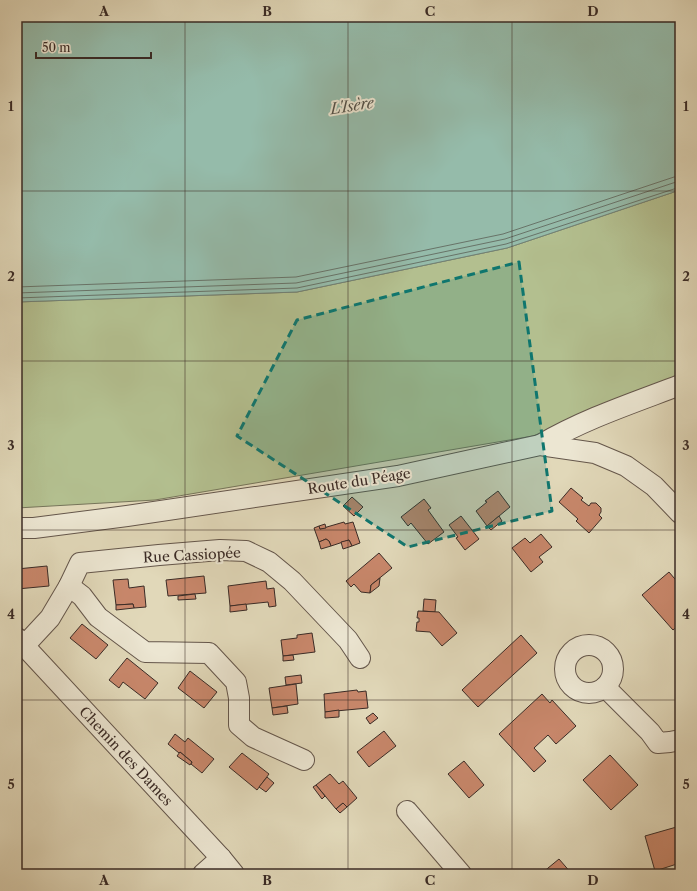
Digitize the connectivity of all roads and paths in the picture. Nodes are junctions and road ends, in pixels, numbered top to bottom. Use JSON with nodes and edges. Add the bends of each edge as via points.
{"nodes":[{"id":1,"x":680,"y":386,"type":"edge"},
{"id":2,"x":540,"y":445,"type":"junction"},
{"id":3,"x":680,"y":512,"type":"edge"},
{"id":4,"x":17,"y":528,"type":"edge"},
{"id":5,"x":70,"y":586,"type":"junction"},
{"id":6,"x":21,"y":642,"type":"edge"},
{"id":7,"x":360,"y":658,"type":"dead end"},
{"id":8,"x":605,"y":687,"type":"dead end"},
{"id":9,"x":680,"y":740,"type":"edge"},
{"id":10,"x":304,"y":760,"type":"dead end"},
{"id":11,"x":407,"y":811,"type":"dead end"},
{"id":12,"x":221,"y":858,"type":"junction"},
{"id":13,"x":202,"y":874,"type":"edge"},
{"id":14,"x":234,"y":874,"type":"edge"},
{"id":15,"x":461,"y":874,"type":"edge"}],
"edges":[{"from":1,"to":2,"type":"street","via":[[586,421]]},
{"from":2,"to":3,"type":"street","name":"Route du Péage","via":[[595,453],[626,466],[654,486]]},
{"from":2,"to":4,"type":"street","name":"Route du Péage","via":[[398,476],[127,516]]},
{"from":5,"to":6,"type":"street","name":"Rue Cassiopée","via":[[50,618]]},
{"from":5,"to":7,"type":"street","name":"Rue Cassiopée","via":[[80,563],[212,551],[246,551],[269,562],[292,581],[348,640]]},
{"from":5,"to":10,"type":"street","via":[[82,596],[98,617],[145,652],[209,652],[236,682],[239,698],[238,725],[253,737]]},
{"from":6,"to":12,"type":"street","name":"Chemin des Dames"},
{"from":8,"to":9,"type":"street","via":[[658,743]]},
{"from":11,"to":15,"type":"street"},
{"from":12,"to":13,"type":"street"},
{"from":12,"to":14,"type":"street","name":"Chemin des Dames"}]}
